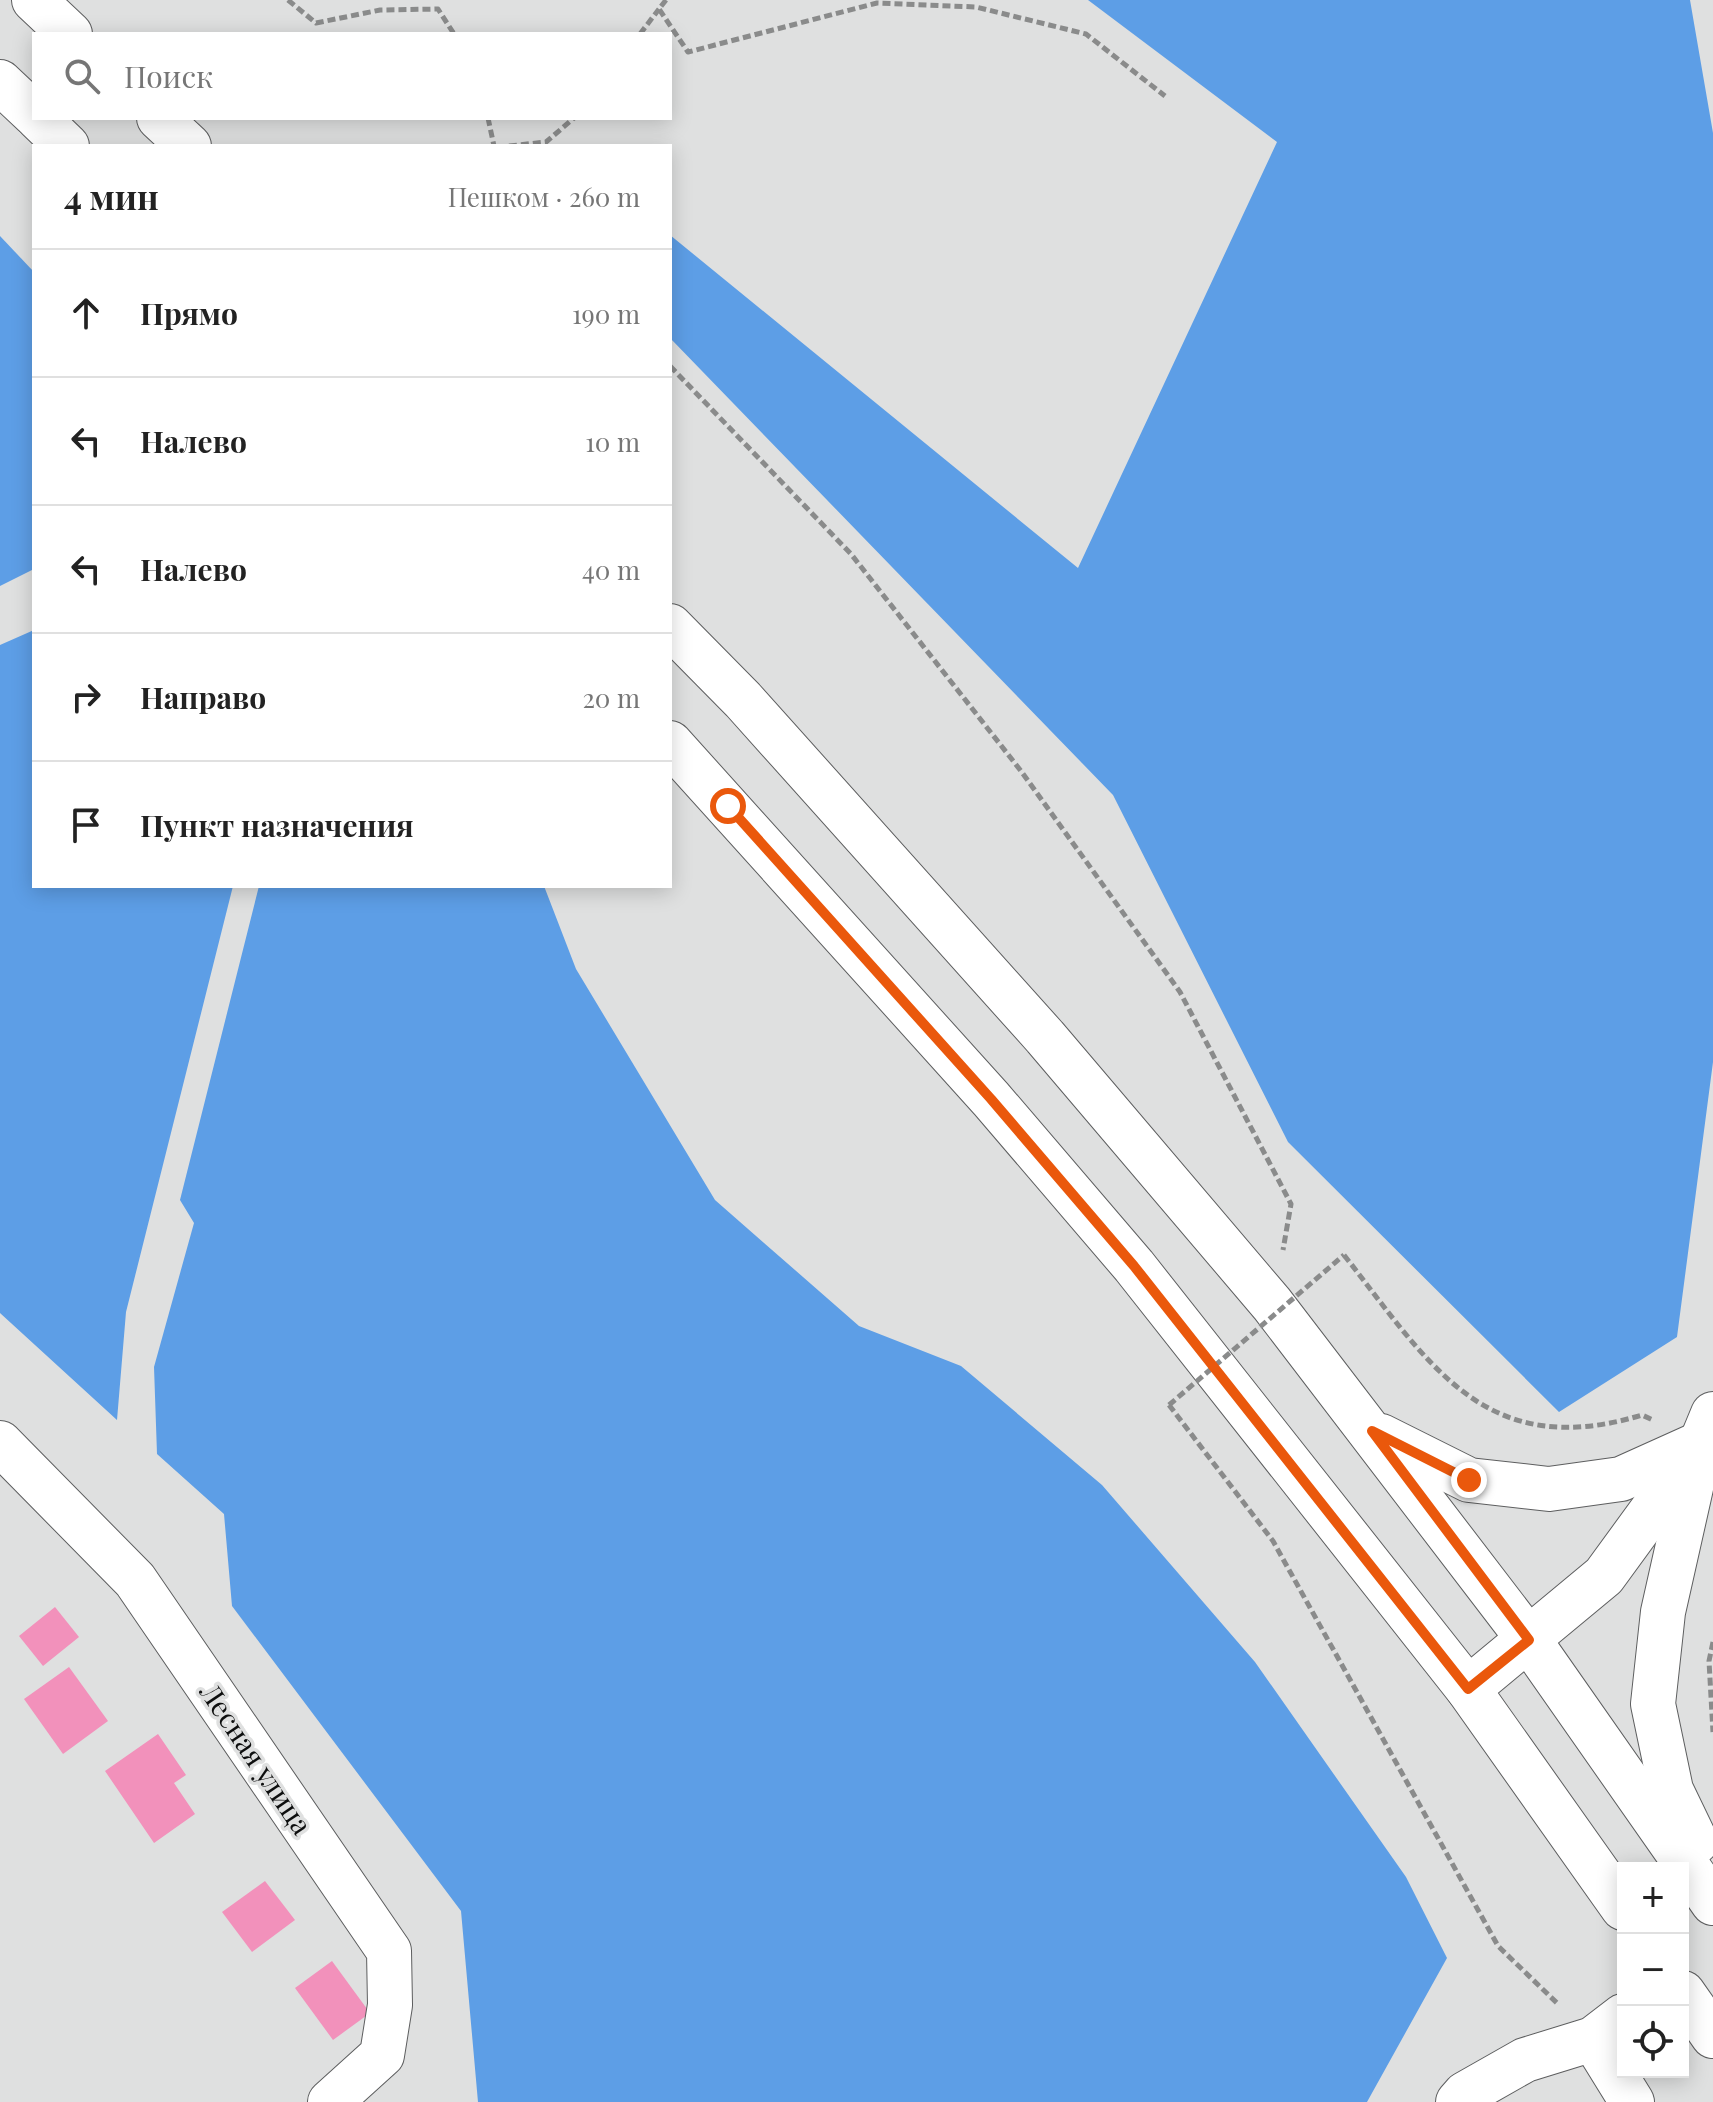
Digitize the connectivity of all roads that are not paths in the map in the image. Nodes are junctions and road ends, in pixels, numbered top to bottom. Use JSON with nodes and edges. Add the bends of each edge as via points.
{"nodes":[{"id":1,"x":34,"y":0,"type":"edge"},
{"id":2,"x":68,"y":32,"type":"edge"},
{"id":3,"x":0,"y":82,"type":"edge"},
{"id":4,"x":32,"y":112,"type":"edge"},
{"id":5,"x":40,"y":120,"type":"edge"},
{"id":6,"x":161,"y":120,"type":"edge"},
{"id":7,"x":65,"y":144,"type":"edge"},
{"id":8,"x":187,"y":144,"type":"edge"},
{"id":9,"x":672,"y":628,"type":"edge"},
{"id":10,"x":672,"y":745,"type":"edge"},
{"id":11,"x":1707,"y":1428,"type":"edge"},
{"id":12,"x":1372,"y":1431,"type":"junction"},
{"id":13,"x":0,"y":1443,"type":"edge"},
{"id":14,"x":1529,"y":1640,"type":"junction"},
{"id":15,"x":1468,"y":1689,"type":"junction"},
{"id":16,"x":1713,"y":1877,"type":"edge"},
{"id":17,"x":1617,"y":1900,"type":"edge"},
{"id":18,"x":1713,"y":1903,"type":"edge"},
{"id":19,"x":1689,"y":2002,"type":"edge"},
{"id":20,"x":1608,"y":2028,"type":"edge"},
{"id":21,"x":1713,"y":2036,"type":"edge"},
{"id":22,"x":330,"y":2102,"type":"edge"},
{"id":23,"x":1458,"y":2102,"type":"edge"},
{"id":24,"x":1632,"y":2102,"type":"edge"}],
"edges":[{"from":1,"to":2,"type":"main road"},
{"from":3,"to":4,"type":"main road"},
{"from":5,"to":7,"type":"main road"},
{"from":6,"to":8,"type":"main road"},
{"from":9,"to":12,"type":"main road","via":[[1045,1037],[1272,1304]]},
{"from":10,"to":15,"type":"main road","via":[[1124,1254]]},
{"from":11,"to":12,"type":"main road","via":[[1621,1479],[1549,1489],[1469,1480]]},
{"from":11,"to":14,"type":"main road","via":[[1604,1576]]},
{"from":11,"to":16,"type":"main road","via":[[1663,1612],[1653,1704],[1671,1790]]},
{"from":12,"to":14,"type":"main road"},
{"from":13,"to":22,"type":"main road","name":"Лесная улица","via":[[135,1580],[389,1951],[390,2005],[382,2055]]},
{"from":14,"to":15,"type":"main road"},
{"from":14,"to":18,"type":"main road"},
{"from":15,"to":17,"type":"main road"},
{"from":19,"to":21,"type":"main road"},
{"from":20,"to":23,"type":"main road","via":[[1525,2060]]},
{"from":20,"to":24,"type":"main road"}]}
